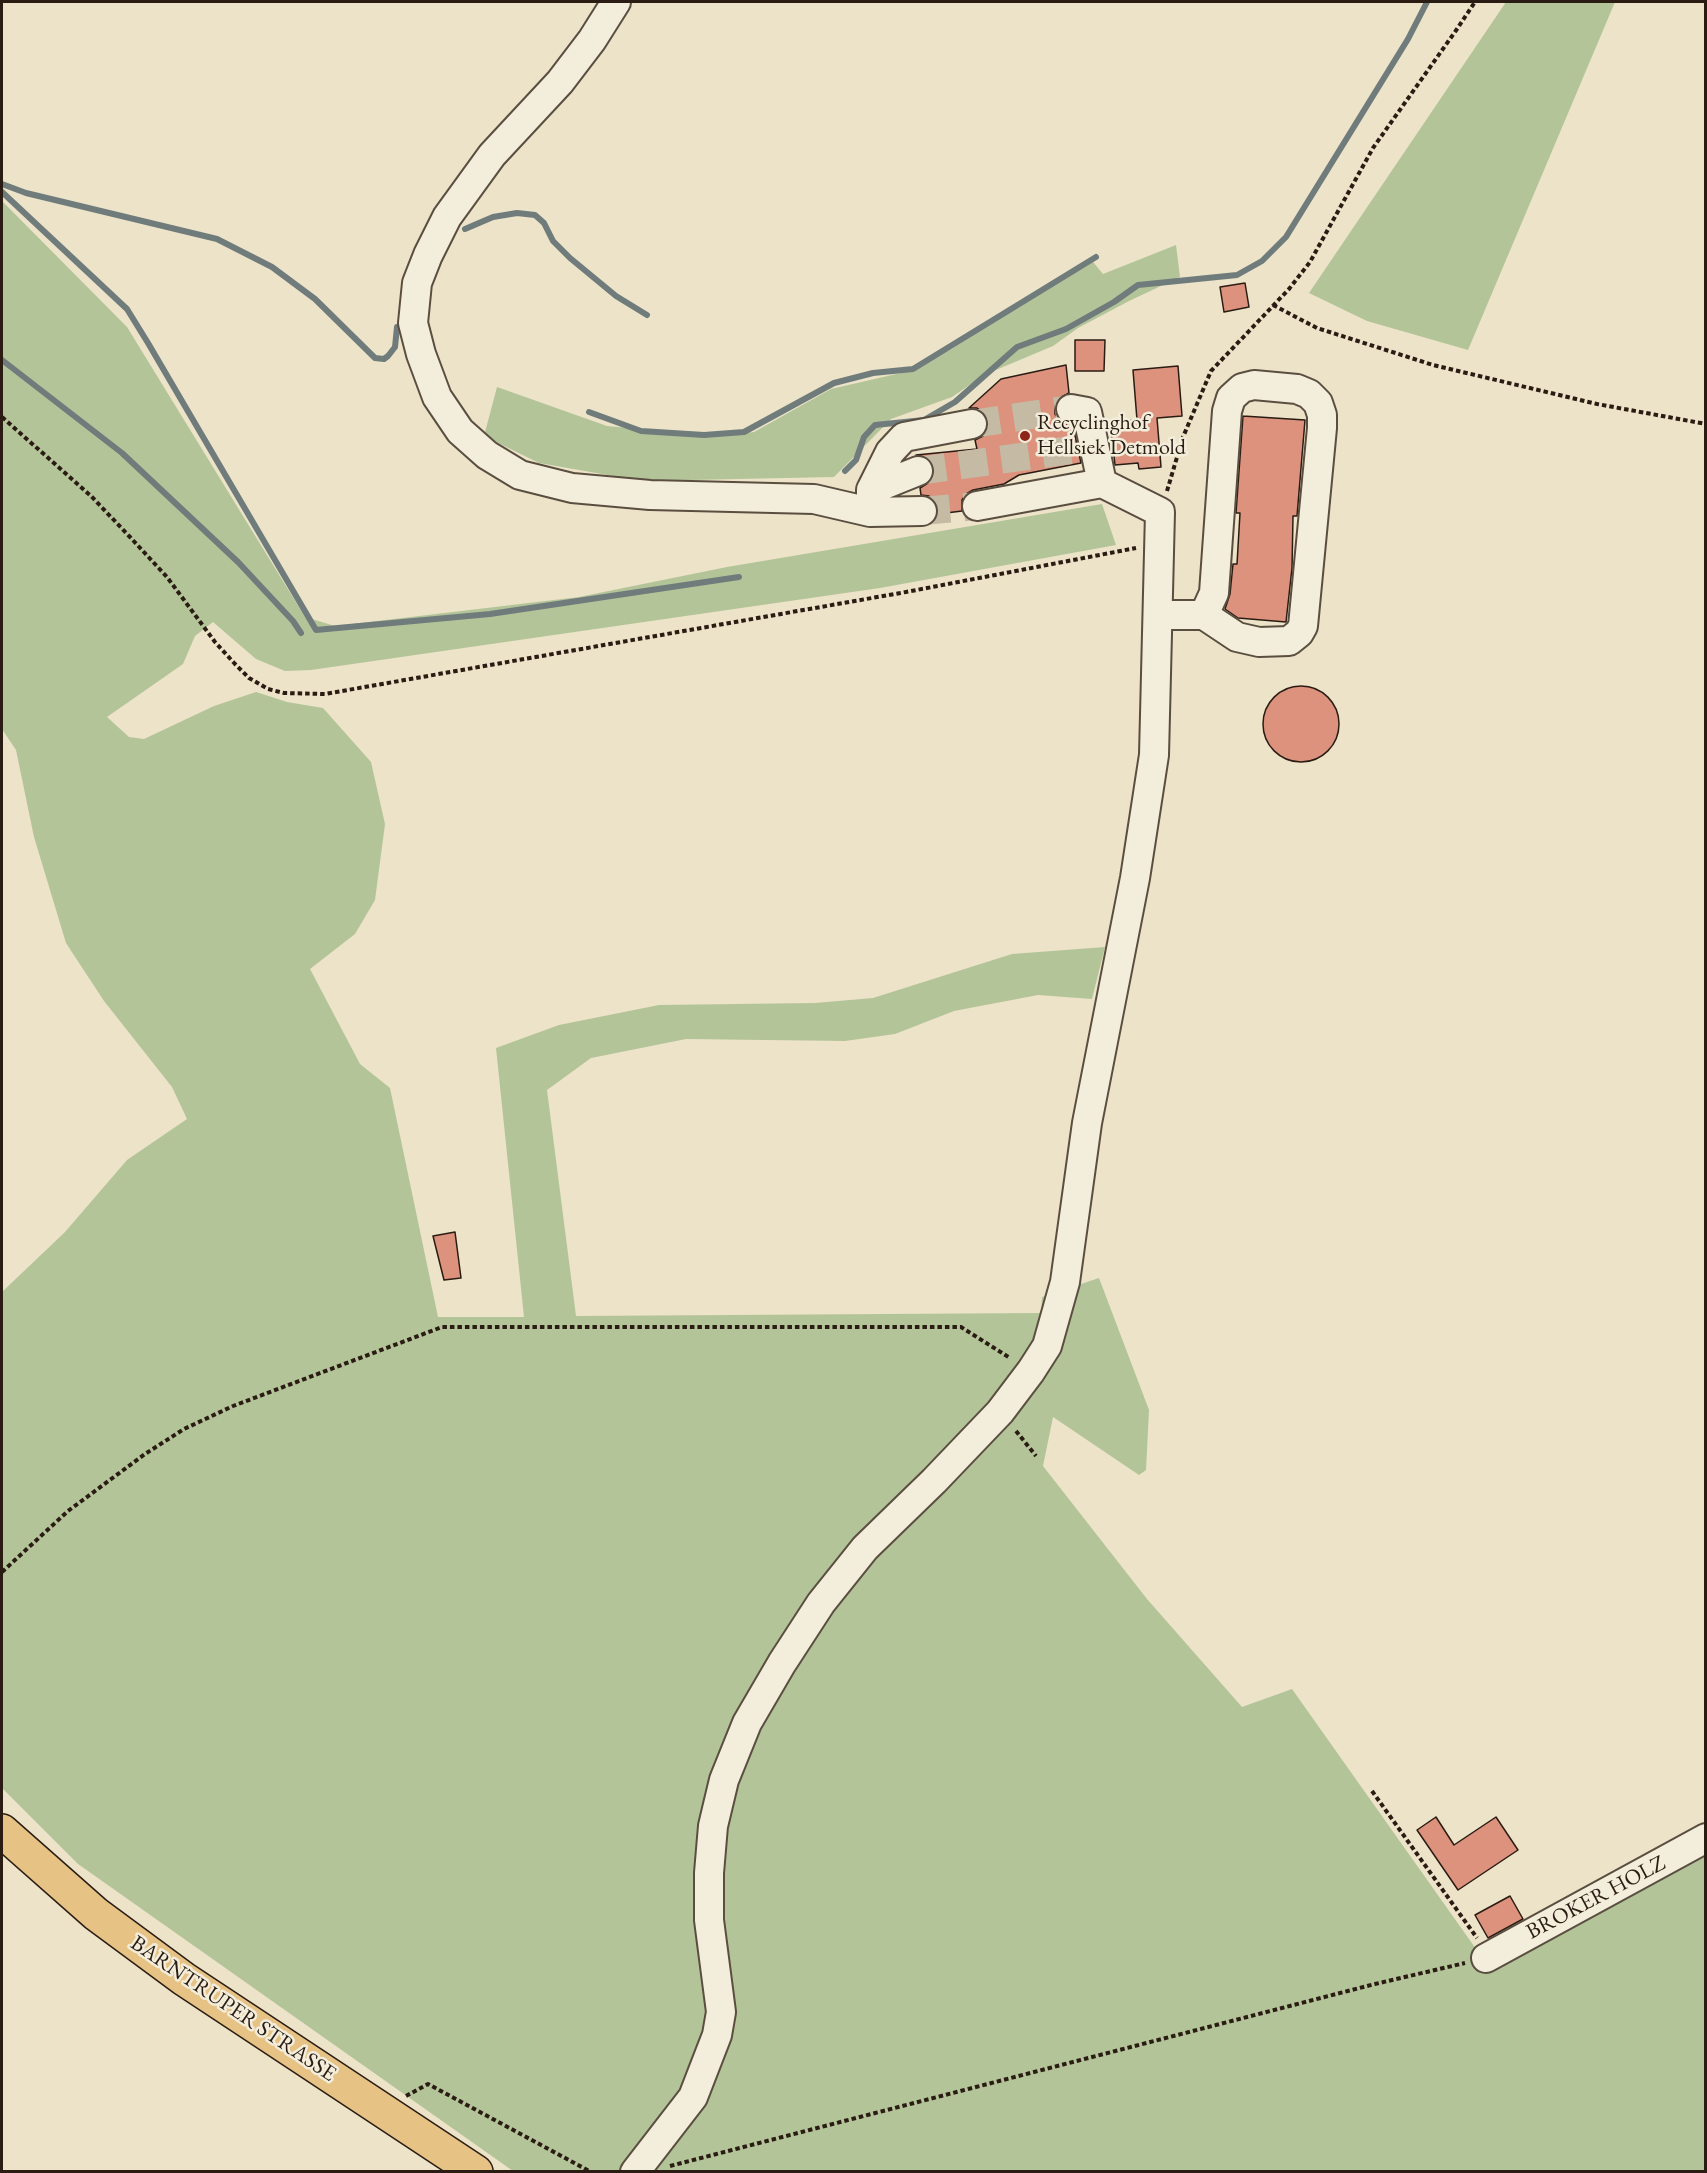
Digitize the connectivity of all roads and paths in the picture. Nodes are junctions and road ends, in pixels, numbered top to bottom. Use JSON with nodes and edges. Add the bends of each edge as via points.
{"nodes":[{"id":1,"x":616,"y":2,"type":"edge"},
{"id":2,"x":1475,"y":2,"type":"edge"},
{"id":3,"x":1273,"y":305,"type":"junction"},
{"id":4,"x":1071,"y":409,"type":"dead end"},
{"id":5,"x":2,"y":417,"type":"edge"},
{"id":6,"x":972,"y":424,"type":"tunnel mouth"},
{"id":7,"x":1706,"y":424,"type":"edge"},
{"id":8,"x":918,"y":471,"type":"tunnel mouth"},
{"id":9,"x":1102,"y":483,"type":"junction"},
{"id":10,"x":870,"y":501,"type":"junction"},
{"id":11,"x":977,"y":506,"type":"tunnel mouth"},
{"id":12,"x":922,"y":511,"type":"tunnel mouth"},
{"id":13,"x":1160,"y":512,"type":"junction"},
{"id":14,"x":1161,"y":544,"type":"junction"},
{"id":15,"x":1159,"y":615,"type":"junction"},
{"id":16,"x":1204,"y":615,"type":"junction"},
{"id":17,"x":1031,"y":1371,"type":"junction"},
{"id":18,"x":1000,"y":1412,"type":"junction"},
{"id":19,"x":1036,"y":1456,"type":"dead end"},
{"id":20,"x":2,"y":1572,"type":"edge"},
{"id":21,"x":1372,"y":1791,"type":"dead end"},
{"id":22,"x":2,"y":1831,"type":"edge"},
{"id":23,"x":1706,"y":1838,"type":"edge"},
{"id":24,"x":1488,"y":1957,"type":"junction"},
{"id":25,"x":381,"y":2109,"type":"junction"},
{"id":26,"x":668,"y":2166,"type":"dead end"},
{"id":27,"x":476,"y":2172,"type":"edge"},
{"id":28,"x":591,"y":2172,"type":"edge"},
{"id":29,"x":635,"y":2172,"type":"edge"}],
"edges":[{"from":1,"to":10,"type":"street","via":[[560,82],[492,155],[447,217],[428,255],[417,283],[413,323],[437,397],[460,431],[487,454],[520,475],[572,488],[650,495]]},
{"from":2,"to":3,"type":"path","via":[[1373,148],[1310,262]]},
{"from":3,"to":7,"type":"path","via":[[1317,328],[1433,365],[1597,404]]},
{"from":3,"to":13,"type":"path","via":[[1211,371],[1183,437]]},
{"from":4,"to":9,"type":"street","via":[[1088,412],[1087,448]]},
{"from":5,"to":14,"type":"path","via":[[91,496],[167,577],[249,678],[284,693],[337,692]]},
{"from":6,"to":10,"type":"street","via":[[904,437],[890,452]]},
{"from":8,"to":10,"type":"street"},
{"from":9,"to":11,"type":"street"},
{"from":9,"to":13,"type":"street"},
{"from":10,"to":12,"type":"street"},
{"from":13,"to":14,"type":"street"},
{"from":14,"to":15,"type":"street"},
{"from":15,"to":16,"type":"street"},
{"from":15,"to":17,"type":"street","via":[[1154,755],[1135,878],[1087,1123],[1065,1282],[1047,1346]]},
{"from":16,"to":16,"type":"street","via":[[1214,593],[1227,411],[1232,398],[1242,388],[1254,385],[1309,394],[1318,404],[1322,428],[1303,626],[1289,641],[1258,642],[1237,637]]},
{"from":17,"to":18,"type":"street"},
{"from":17,"to":20,"type":"path","via":[[961,1327],[442,1327],[233,1406],[184,1429],[68,1511]]},
{"from":18,"to":19,"type":"path"},
{"from":18,"to":29,"type":"street","via":[[865,1548],[820,1603],[747,1723],[724,1780],[712,1826],[709,1920],[721,2012],[717,2035],[693,2097]]},
{"from":21,"to":24,"type":"path"},
{"from":22,"to":25,"type":"main road","name":"BARNTRUPER STRASSE","via":[[139,1947]]},
{"from":23,"to":24,"type":"street","name":"BROKER HOLZ"},
{"from":24,"to":26,"type":"path"},
{"from":25,"to":27,"type":"main road","name":"BARNTRUPER STRASSE"},
{"from":25,"to":28,"type":"path","via":[[428,2084]]}]}
